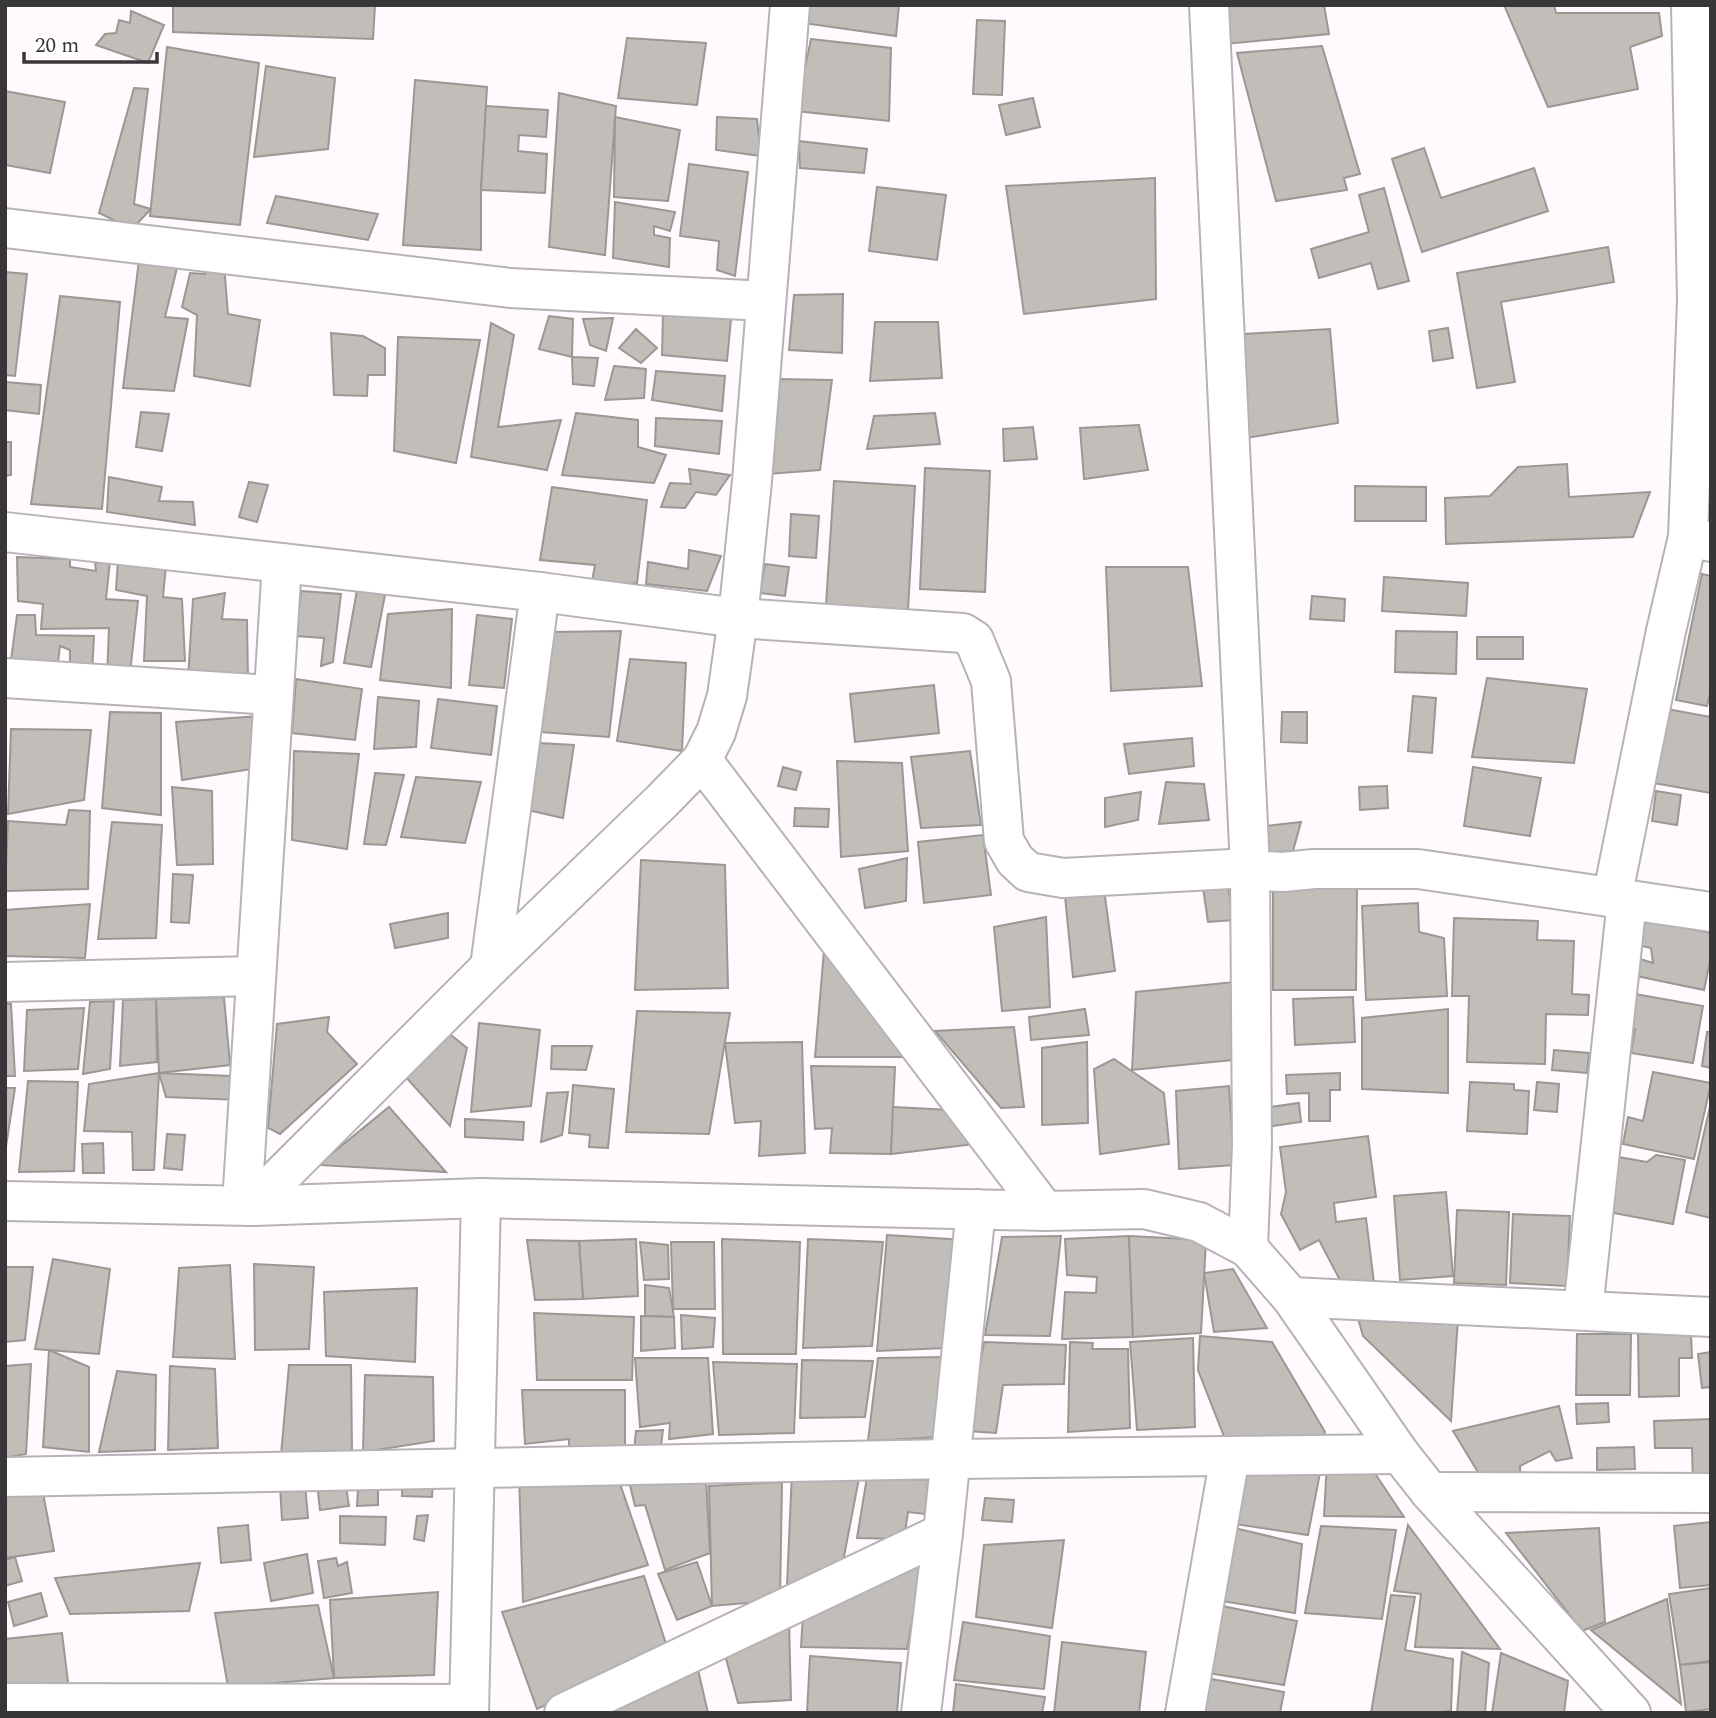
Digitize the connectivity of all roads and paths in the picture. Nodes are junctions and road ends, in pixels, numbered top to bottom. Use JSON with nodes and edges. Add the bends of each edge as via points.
{"nodes":[{"id":1,"x":790,"y":5,"type":"edge"},
{"id":2,"x":1209,"y":5,"type":"edge"},
{"id":3,"x":1690,"y":5,"type":"edge"},
{"id":4,"x":5,"y":228,"type":"edge"},
{"id":5,"x":766,"y":301,"type":"junction"},
{"id":6,"x":1700,"y":540,"type":"edge"},
{"id":7,"x":6,"y":541,"type":"edge"},
{"id":8,"x":282,"y":563,"type":"junction"},
{"id":9,"x":540,"y":592,"type":"junction"},
{"id":10,"x":738,"y":618,"type":"junction"},
{"id":11,"x":5,"y":678,"type":"edge"},
{"id":12,"x":273,"y":695,"type":"junction"},
{"id":13,"x":702,"y":760,"type":"junction"},
{"id":14,"x":1250,"y":868,"type":"junction"},
{"id":15,"x":1619,"y":899,"type":"junction"},
{"id":16,"x":1711,"y":912,"type":"edge"},
{"id":17,"x":490,"y":967,"type":"junction"},
{"id":18,"x":255,"y":976,"type":"junction"},
{"id":19,"x":5,"y":982,"type":"edge"},
{"id":20,"x":481,"y":1198,"type":"junction"},
{"id":21,"x":5,"y":1201,"type":"edge"},
{"id":22,"x":247,"y":1205,"type":"junction"},
{"id":23,"x":976,"y":1209,"type":"junction"},
{"id":24,"x":1045,"y":1211,"type":"junction"},
{"id":25,"x":1248,"y":1248,"type":"junction"},
{"id":26,"x":1291,"y":1297,"type":"junction"},
{"id":27,"x":1583,"y":1310,"type":"junction"},
{"id":28,"x":1711,"y":1317,"type":"edge"},
{"id":29,"x":1400,"y":1454,"type":"junction"},
{"id":30,"x":1230,"y":1456,"type":"junction"},
{"id":31,"x":951,"y":1459,"type":"junction"},
{"id":32,"x":475,"y":1468,"type":"junction"},
{"id":33,"x":5,"y":1477,"type":"edge"},
{"id":34,"x":1430,"y":1492,"type":"junction"},
{"id":35,"x":1711,"y":1493,"type":"edge"},
{"id":36,"x":943,"y":1533,"type":"junction"},
{"id":37,"x":5,"y":1703,"type":"edge"},
{"id":38,"x":469,"y":1709,"type":"edge"},
{"id":39,"x":564,"y":1713,"type":"edge"},
{"id":40,"x":921,"y":1713,"type":"edge"},
{"id":41,"x":1185,"y":1713,"type":"edge"},
{"id":42,"x":1631,"y":1713,"type":"edge"}],
"edges":[{"from":1,"to":5,"type":"street"},
{"from":2,"to":14,"type":"street"},
{"from":3,"to":6,"type":"street"},
{"from":4,"to":5,"type":"street","via":[[510,288]]},
{"from":5,"to":10,"type":"street"},
{"from":6,"to":15,"type":"street","via":[[1666,631]]},
{"from":7,"to":8,"type":"street"},
{"from":8,"to":9,"type":"street"},
{"from":8,"to":12,"type":"street"},
{"from":9,"to":10,"type":"street"},
{"from":9,"to":17,"type":"street"},
{"from":10,"to":13,"type":"street","via":[[727,696]]},
{"from":10,"to":14,"type":"street","via":[[963,633],[974,640],[991,681],[1004,841],[1028,872],[1063,878]]},
{"from":11,"to":12,"type":"street"},
{"from":12,"to":18,"type":"street"},
{"from":13,"to":17,"type":"street"},
{"from":13,"to":24,"type":"street"},
{"from":14,"to":15,"type":"street","via":[[1283,872],[1418,869]]},
{"from":14,"to":25,"type":"street"},
{"from":15,"to":16,"type":"street"},
{"from":15,"to":27,"type":"street"},
{"from":17,"to":22,"type":"street"},
{"from":18,"to":19,"type":"street"},
{"from":18,"to":22,"type":"street"},
{"from":20,"to":22,"type":"street"},
{"from":20,"to":23,"type":"street"},
{"from":20,"to":32,"type":"street"},
{"from":21,"to":22,"type":"street"},
{"from":23,"to":24,"type":"street"},
{"from":23,"to":31,"type":"street"},
{"from":24,"to":25,"type":"street","via":[[1144,1209],[1199,1222]]},
{"from":25,"to":26,"type":"street"},
{"from":26,"to":27,"type":"street"},
{"from":26,"to":29,"type":"street"},
{"from":27,"to":28,"type":"street"},
{"from":29,"to":30,"type":"street"},
{"from":29,"to":34,"type":"street"},
{"from":30,"to":31,"type":"street"},
{"from":30,"to":41,"type":"street"},
{"from":31,"to":32,"type":"street"},
{"from":31,"to":36,"type":"street"},
{"from":32,"to":33,"type":"street"},
{"from":32,"to":38,"type":"street"},
{"from":34,"to":35,"type":"street"},
{"from":34,"to":42,"type":"street"},
{"from":36,"to":39,"type":"street"},
{"from":36,"to":40,"type":"street"},
{"from":37,"to":38,"type":"street"}]}
